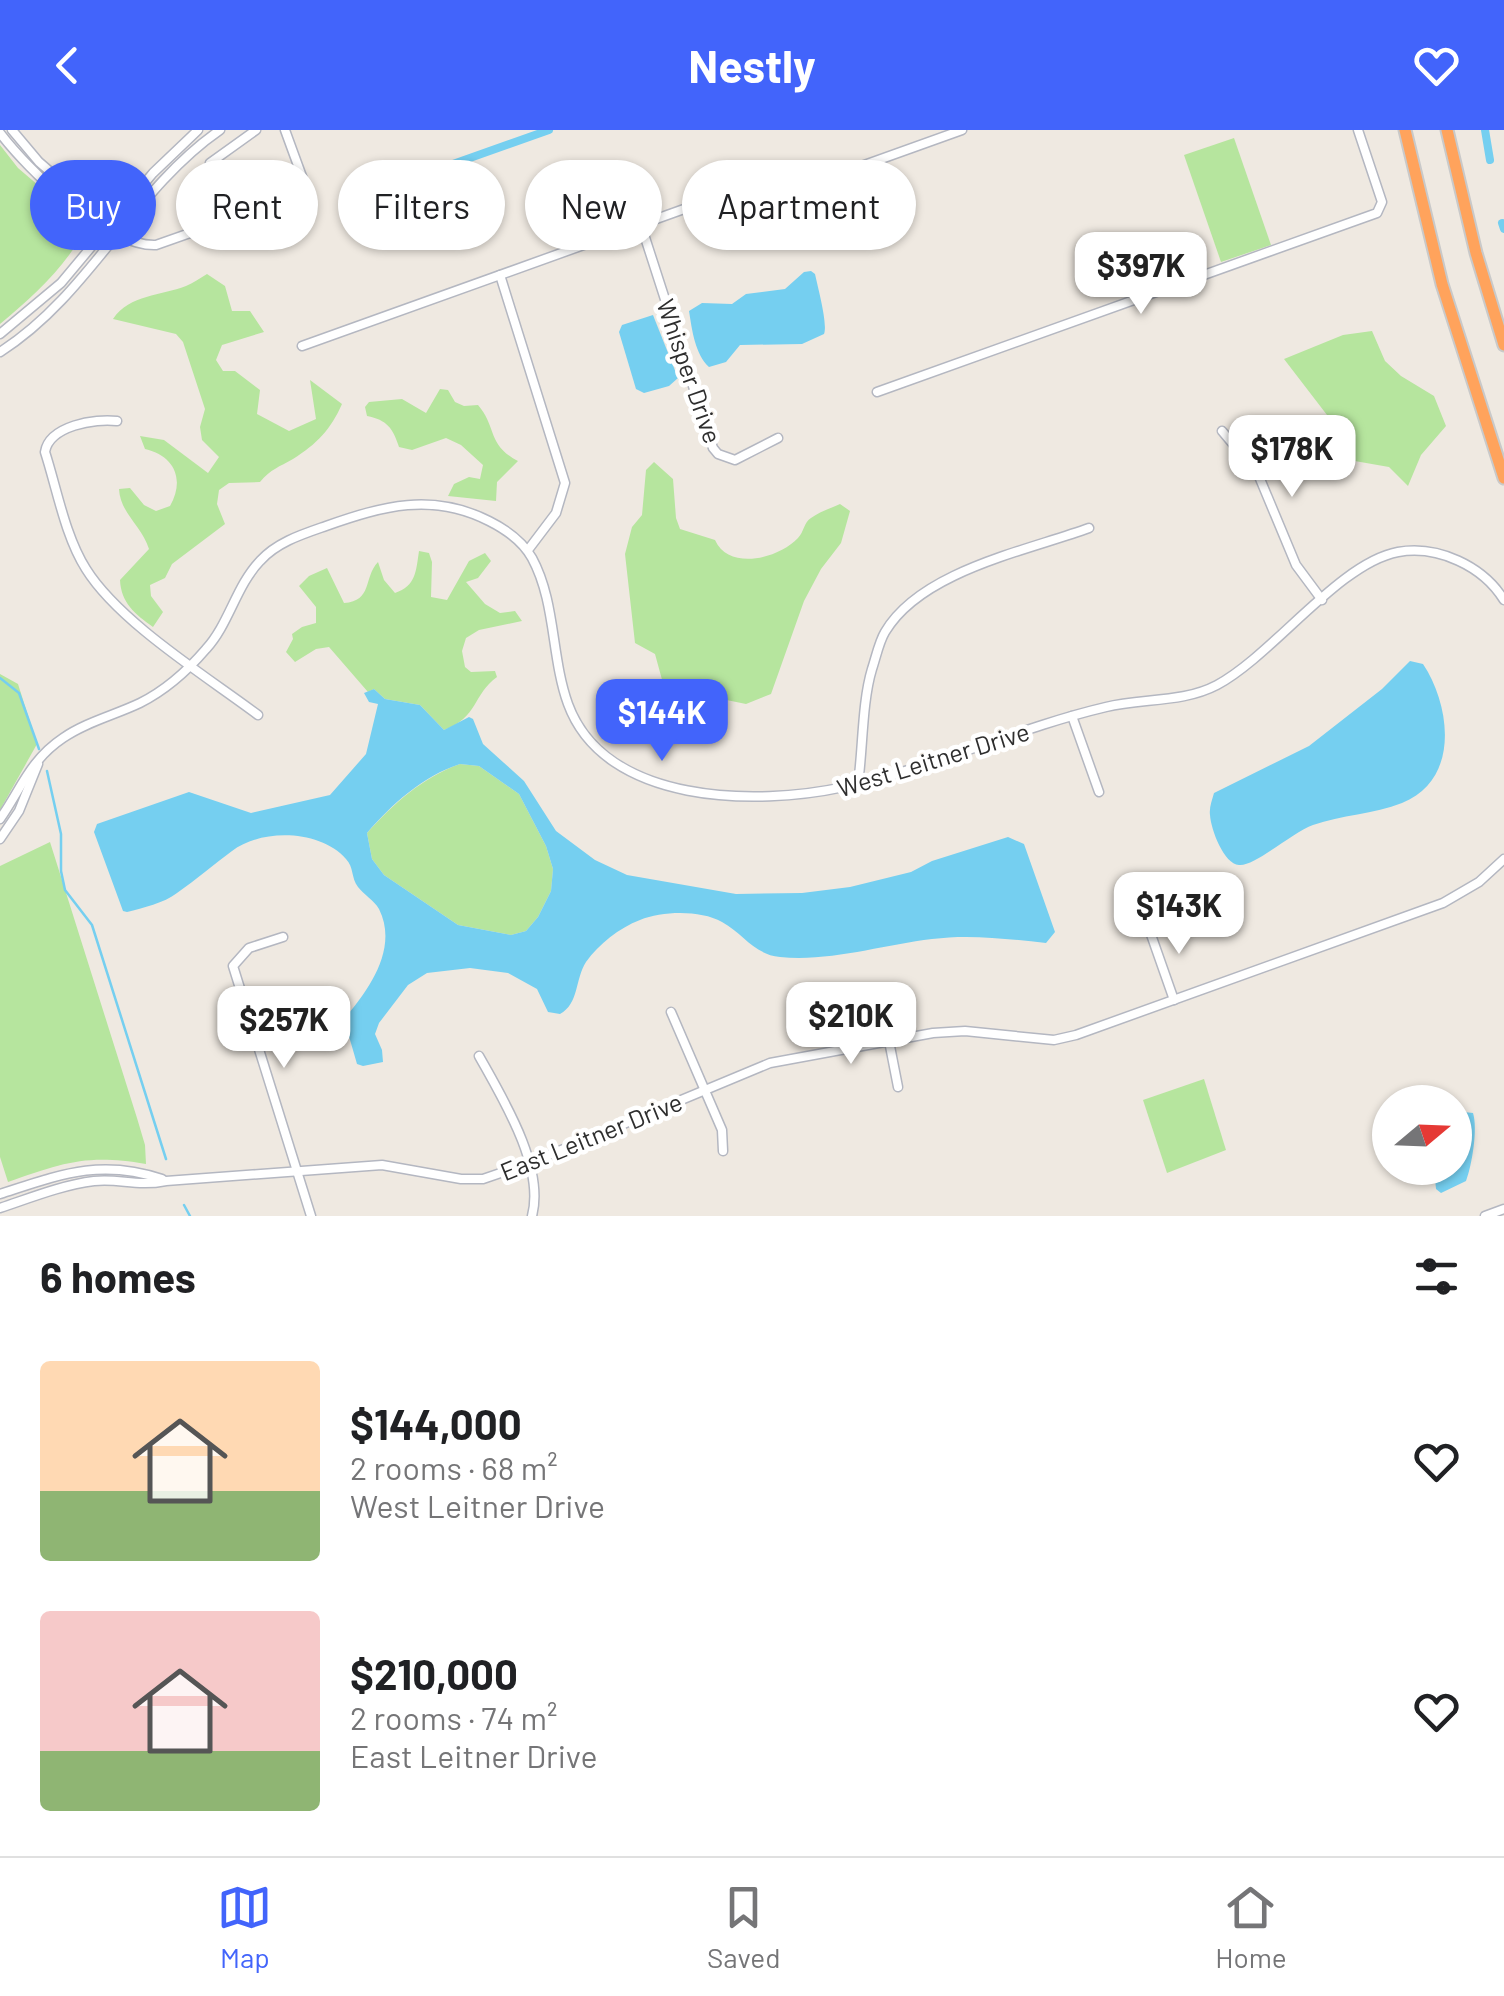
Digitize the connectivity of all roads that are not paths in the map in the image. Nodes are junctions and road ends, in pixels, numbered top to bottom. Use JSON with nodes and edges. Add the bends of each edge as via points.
{"nodes":[{"id":1,"x":12,"y":130,"type":"edge"},
{"id":2,"x":198,"y":130,"type":"edge"},
{"id":3,"x":220,"y":130,"type":"edge"},
{"id":4,"x":285,"y":130,"type":"edge"},
{"id":5,"x":962,"y":130,"type":"edge"},
{"id":6,"x":1358,"y":130,"type":"edge"},
{"id":7,"x":1405,"y":130,"type":"edge"},
{"id":8,"x":1447,"y":130,"type":"edge"},
{"id":9,"x":249,"y":132,"type":"edge"},
{"id":10,"x":0,"y":133,"type":"edge"},
{"id":11,"x":37,"y":160,"type":"edge"},
{"id":12,"x":214,"y":160,"type":"edge"},
{"id":13,"x":878,"y":160,"type":"edge"},
{"id":14,"x":30,"y":167,"type":"edge"},
{"id":15,"x":156,"y":170,"type":"edge"},
{"id":16,"x":156,"y":190,"type":"edge"},
{"id":17,"x":156,"y":245,"type":"edge"},
{"id":18,"x":89,"y":250,"type":"edge"},
{"id":19,"x":106,"y":250,"type":"edge"},
{"id":20,"x":569,"y":250,"type":"edge"},
{"id":21,"x":649,"y":250,"type":"edge"},
{"id":22,"x":500,"y":275,"type":"junction"},
{"id":23,"x":0,"y":334,"type":"edge"},
{"id":24,"x":1504,"y":345,"type":"edge"},
{"id":25,"x":302,"y":346,"type":"dead end"},
{"id":26,"x":0,"y":352,"type":"edge"},
{"id":27,"x":877,"y":392,"type":"dead end"},
{"id":28,"x":117,"y":421,"type":"dead end"},
{"id":29,"x":1222,"y":431,"type":"dead end"},
{"id":30,"x":778,"y":438,"type":"dead end"},
{"id":31,"x":1504,"y":478,"type":"edge"},
{"id":32,"x":1088,"y":528,"type":"dead end"},
{"id":33,"x":528,"y":550,"type":"junction"},
{"id":34,"x":1322,"y":600,"type":"junction"},
{"id":35,"x":1504,"y":600,"type":"edge"},
{"id":36,"x":191,"y":664,"type":"junction"},
{"id":37,"x":258,"y":715,"type":"dead end"},
{"id":38,"x":1072,"y":716,"type":"junction"},
{"id":39,"x":40,"y":760,"type":"junction"},
{"id":40,"x":858,"y":784,"type":"junction"},
{"id":41,"x":1099,"y":792,"type":"dead end"},
{"id":42,"x":0,"y":819,"type":"edge"},
{"id":43,"x":0,"y":839,"type":"edge"},
{"id":44,"x":1504,"y":859,"type":"edge"},
{"id":45,"x":1148,"y":926,"type":"dead end"},
{"id":46,"x":283,"y":937,"type":"dead end"},
{"id":47,"x":1174,"y":1000,"type":"junction"},
{"id":48,"x":671,"y":1012,"type":"dead end"},
{"id":49,"x":889,"y":1042,"type":"junction"},
{"id":50,"x":479,"y":1056,"type":"dead end"},
{"id":51,"x":898,"y":1088,"type":"dead end"},
{"id":52,"x":705,"y":1089,"type":"junction"},
{"id":53,"x":723,"y":1151,"type":"dead end"},
{"id":54,"x":530,"y":1163,"type":"junction"},
{"id":55,"x":90,"y":1168,"type":"junction"},
{"id":56,"x":297,"y":1172,"type":"junction"},
{"id":57,"x":166,"y":1180,"type":"junction"},
{"id":58,"x":92,"y":1182,"type":"junction"},
{"id":59,"x":34,"y":1183,"type":"junction"},
{"id":60,"x":0,"y":1194,"type":"edge"},
{"id":61,"x":38,"y":1196,"type":"junction"},
{"id":62,"x":0,"y":1208,"type":"edge"},
{"id":63,"x":1504,"y":1209,"type":"edge"},
{"id":64,"x":312,"y":1216,"type":"edge"},
{"id":65,"x":532,"y":1216,"type":"edge"},
{"id":66,"x":1485,"y":1216,"type":"edge"}],
"edges":[{"from":1,"to":11,"type":"street"},
{"from":2,"to":15,"type":"street"},
{"from":3,"to":16,"type":"street"},
{"from":4,"to":17,"type":"street","via":[[304,182],[298,196]]},
{"from":5,"to":13,"type":"street"},
{"from":6,"to":27,"type":"street","via":[[1382,202],[1377,213]]},
{"from":7,"to":31,"type":"highway","via":[[1442,284]]},
{"from":8,"to":24,"type":"highway"},
{"from":9,"to":12,"type":"street"},
{"from":10,"to":14,"type":"street"},
{"from":18,"to":23,"type":"street","via":[[61,284]]},
{"from":19,"to":26,"type":"street","via":[[62,302]]},
{"from":20,"to":22,"type":"street"},
{"from":21,"to":30,"type":"street","name":"Whisper Drive","via":[[718,454],[735,460]]},
{"from":22,"to":25,"type":"street"},
{"from":22,"to":33,"type":"street","via":[[566,484],[556,513]]},
{"from":28,"to":36,"type":"street","via":[[100,419],[53,435],[45,452],[86,570],[122,612]]},
{"from":29,"to":34,"type":"street","via":[[1258,474],[1296,564]]},
{"from":32,"to":40,"type":"street","via":[[962,573],[902,613],[885,632],[871,673]]},
{"from":33,"to":36,"type":"street","via":[[496,524],[444,504],[414,502],[366,512],[274,548]]},
{"from":33,"to":40,"type":"street","name":"West Leitner Drive","via":[[540,574],[569,707],[614,762],[670,786],[718,795],[768,798]]},
{"from":34,"to":35,"type":"street","name":"West Leitner Drive","via":[[1372,561],[1418,550],[1465,563]]},
{"from":34,"to":38,"type":"street","name":"West Leitner Drive","via":[[1218,685]]},
{"from":36,"to":37,"type":"street"},
{"from":36,"to":39,"type":"street","via":[[142,702],[59,740]]},
{"from":38,"to":40,"type":"street","name":"West Leitner Drive"},
{"from":38,"to":41,"type":"street"},
{"from":39,"to":42,"type":"street"},
{"from":39,"to":43,"type":"street"},
{"from":44,"to":47,"type":"street","name":"East Leitner Drive","via":[[1443,902]]},
{"from":45,"to":47,"type":"street"},
{"from":46,"to":56,"type":"street","via":[[249,948],[233,966]]},
{"from":47,"to":49,"type":"street","name":"East Leitner Drive","via":[[1054,1040],[965,1031]]},
{"from":48,"to":52,"type":"street"},
{"from":49,"to":51,"type":"street"},
{"from":49,"to":52,"type":"street","name":"East Leitner Drive","via":[[770,1063]]},
{"from":50,"to":54,"type":"street"},
{"from":52,"to":53,"type":"street"},
{"from":52,"to":54,"type":"street","name":"East Leitner Drive"},
{"from":54,"to":56,"type":"street","name":"East Leitner Drive","via":[[461,1179],[382,1165]]},
{"from":54,"to":65,"type":"street"},
{"from":55,"to":57,"type":"street","name":"East Leitner Drive"},
{"from":55,"to":58,"type":"street"},
{"from":55,"to":59,"type":"street","name":"East Leitner Drive"},
{"from":56,"to":57,"type":"street","name":"East Leitner Drive"},
{"from":56,"to":64,"type":"street"},
{"from":57,"to":58,"type":"street","name":"East Leitner Drive","via":[[143,1186]]},
{"from":58,"to":61,"type":"street","name":"East Leitner Drive"},
{"from":59,"to":60,"type":"street","name":"East Leitner Drive"},
{"from":59,"to":61,"type":"street"},
{"from":61,"to":62,"type":"street","name":"East Leitner Drive"},
{"from":63,"to":66,"type":"street"}]}
